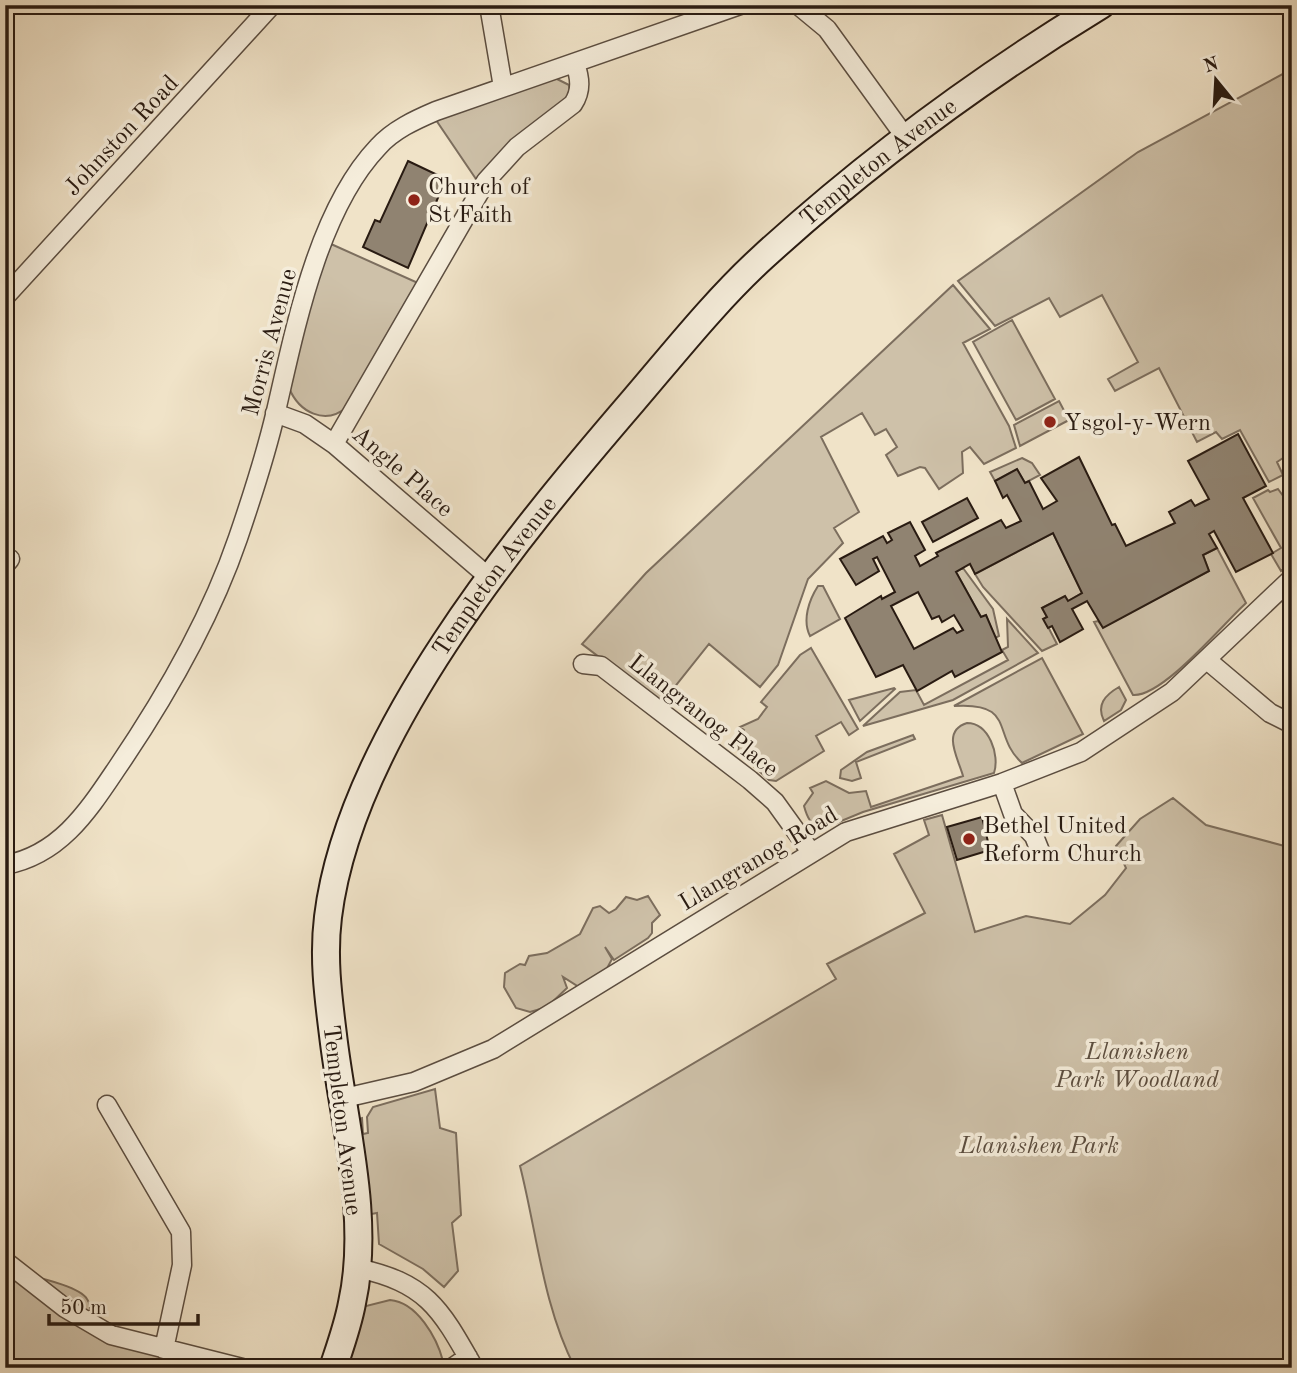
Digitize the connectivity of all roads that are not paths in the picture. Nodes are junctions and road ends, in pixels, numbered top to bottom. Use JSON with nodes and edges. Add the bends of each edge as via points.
{"nodes":[{"id":1,"x":272,"y":5,"type":"edge"},
{"id":2,"x":489,"y":5,"type":"edge"},
{"id":3,"x":740,"y":5,"type":"edge"},
{"id":4,"x":798,"y":5,"type":"edge"},
{"id":5,"x":1100,"y":5,"type":"edge"},
{"id":6,"x":575,"y":63,"type":"junction"},
{"id":7,"x":503,"y":87,"type":"junction"},
{"id":8,"x":906,"y":138,"type":"junction"},
{"id":9,"x":5,"y":297,"type":"edge"},
{"id":10,"x":275,"y":413,"type":"junction"},
{"id":11,"x":334,"y":444,"type":"junction"},
{"id":12,"x":1292,"y":578,"type":"edge"},
{"id":13,"x":491,"y":579,"type":"junction"},
{"id":14,"x":1207,"y":660,"type":"junction"},
{"id":15,"x":583,"y":664,"type":"dead end"},
{"id":16,"x":1292,"y":724,"type":"edge"},
{"id":17,"x":1002,"y":783,"type":"junction"},
{"id":18,"x":1040,"y":851,"type":"dead end"},
{"id":19,"x":811,"y":852,"type":"junction"},
{"id":20,"x":5,"y":865,"type":"edge"},
{"id":21,"x":340,"y":1100,"type":"junction"},
{"id":22,"x":107,"y":1105,"type":"dead end"},
{"id":23,"x":5,"y":1261,"type":"edge"},
{"id":24,"x":357,"y":1268,"type":"junction"},
{"id":25,"x":164,"y":1349,"type":"junction"},
{"id":26,"x":471,"y":1362,"type":"edge"},
{"id":27,"x":242,"y":1368,"type":"edge"},
{"id":28,"x":333,"y":1368,"type":"edge"},
{"id":29,"x":452,"y":1368,"type":"edge"}],
"edges":[{"from":1,"to":9,"type":"street","name":"Johnston Road"},
{"from":2,"to":7,"type":"street"},
{"from":3,"to":6,"type":"street","name":"Morris Avenue"},
{"from":4,"to":8,"type":"street","via":[[827,29]]},
{"from":5,"to":8,"type":"street","name":"Templeton Avenue","via":[[1006,64]]},
{"from":6,"to":7,"type":"street","name":"Morris Avenue"},
{"from":6,"to":11,"type":"street","via":[[579,95],[517,147],[486,181]]},
{"from":7,"to":10,"type":"street","name":"Morris Avenue","via":[[422,117],[396,132],[369,157],[342,202],[310,274]]},
{"from":8,"to":13,"type":"street","name":"Templeton Avenue","via":[[780,242],[729,292],[618,418]]},
{"from":10,"to":11,"type":"street","name":"Angle Place","via":[[305,424]]},
{"from":10,"to":20,"type":"street","name":"Morris Avenue","via":[[226,569],[157,706],[72,830],[45,850]]},
{"from":11,"to":13,"type":"street","name":"Angle Place"},
{"from":12,"to":14,"type":"street","name":"Llangranog Road"},
{"from":13,"to":21,"type":"street","name":"Templeton Avenue","via":[[394,728],[362,793],[340,856],[325,949]]},
{"from":14,"to":16,"type":"street","via":[[1270,713]]},
{"from":14,"to":17,"type":"street","name":"Llangranog Road","via":[[1172,692],[1081,752]]},
{"from":15,"to":19,"type":"street","name":"Llangranog Place","via":[[601,666],[733,766],[775,803]]},
{"from":17,"to":18,"type":"street","via":[[1010,809],[1034,836]]},
{"from":17,"to":19,"type":"street","name":"Llangranog Road","via":[[868,824]]},
{"from":19,"to":21,"type":"street","name":"Llangranog Road","via":[[493,1049],[414,1082]]},
{"from":21,"to":24,"type":"street","name":"Templeton Avenue","via":[[354,1189]]},
{"from":22,"to":25,"type":"street","via":[[181,1232],[182,1265]]},
{"from":23,"to":25,"type":"street","via":[[92,1325]]},
{"from":24,"to":26,"type":"street","via":[[414,1286],[442,1314]]},
{"from":24,"to":28,"type":"street","name":"Templeton Avenue","via":[[353,1301]]},
{"from":25,"to":27,"type":"street"},
{"from":26,"to":29,"type":"street"}]}
